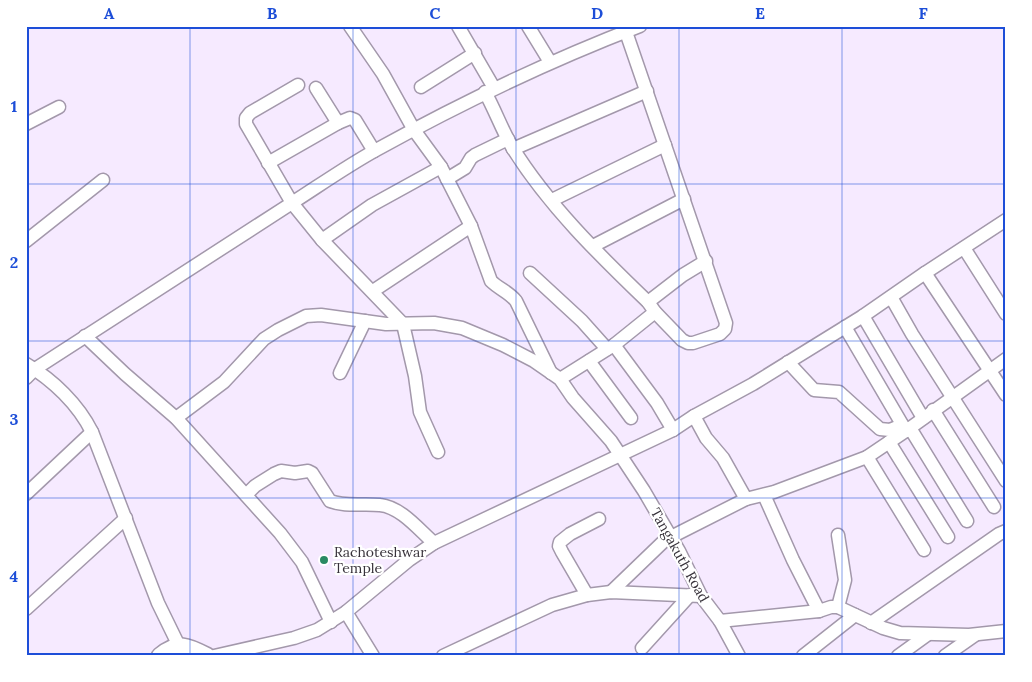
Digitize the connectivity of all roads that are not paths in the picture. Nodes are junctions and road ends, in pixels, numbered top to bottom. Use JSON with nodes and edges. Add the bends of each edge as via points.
{"nodes":[{"id":1,"x":350,"y":26,"type":"edge"},
{"id":2,"x":458,"y":26,"type":"edge"},
{"id":3,"x":528,"y":26,"type":"edge"},
{"id":4,"x":640,"y":26,"type":"edge"},
{"id":5,"x":626,"y":32,"type":"junction"},
{"id":6,"x":475,"y":53,"type":"junction"},
{"id":7,"x":550,"y":62,"type":"junction"},
{"id":8,"x":298,"y":85,"type":"dead end"},
{"id":9,"x":421,"y":87,"type":"dead end"},
{"id":10,"x":316,"y":88,"type":"dead end"},
{"id":11,"x":490,"y":90,"type":"junction"},
{"id":12,"x":646,"y":91,"type":"junction"},
{"id":13,"x":59,"y":107,"type":"dead end"},
{"id":14,"x":338,"y":123,"type":"junction"},
{"id":15,"x":26,"y":124,"type":"edge"},
{"id":16,"x":414,"y":130,"type":"junction"},
{"id":17,"x":511,"y":144,"type":"junction"},
{"id":18,"x":665,"y":145,"type":"junction"},
{"id":19,"x":374,"y":151,"type":"junction"},
{"id":20,"x":268,"y":163,"type":"junction"},
{"id":21,"x":441,"y":167,"type":"junction"},
{"id":22,"x":447,"y":179,"type":"junction"},
{"id":23,"x":103,"y":180,"type":"dead end"},
{"id":24,"x":684,"y":199,"type":"junction"},
{"id":25,"x":552,"y":200,"type":"junction"},
{"id":26,"x":292,"y":203,"type":"junction"},
{"id":27,"x":470,"y":226,"type":"junction"},
{"id":28,"x":1004,"y":226,"type":"edge"},
{"id":29,"x":322,"y":240,"type":"junction"},
{"id":30,"x":26,"y":241,"type":"edge"},
{"id":31,"x":593,"y":246,"type":"junction"},
{"id":32,"x":964,"y":248,"type":"junction"},
{"id":33,"x":706,"y":261,"type":"junction"},
{"id":34,"x":530,"y":273,"type":"dead end"},
{"id":35,"x":925,"y":273,"type":"junction"},
{"id":36,"x":373,"y":291,"type":"junction"},
{"id":37,"x":891,"y":297,"type":"junction"},
{"id":38,"x":652,"y":307,"type":"junction"},
{"id":39,"x":1006,"y":314,"type":"edge"},
{"id":40,"x":863,"y":316,"type":"junction"},
{"id":41,"x":365,"y":321,"type":"junction"},
{"id":42,"x":403,"y":324,"type":"junction"},
{"id":43,"x":845,"y":327,"type":"junction"},
{"id":44,"x":85,"y":336,"type":"junction"},
{"id":45,"x":611,"y":347,"type":"junction"},
{"id":46,"x":1006,"y":359,"type":"edge"},
{"id":47,"x":589,"y":361,"type":"junction"},
{"id":48,"x":788,"y":362,"type":"junction"},
{"id":49,"x":29,"y":370,"type":"edge"},
{"id":50,"x":990,"y":370,"type":"junction"},
{"id":51,"x":340,"y":373,"type":"dead end"},
{"id":52,"x":556,"y":376,"type":"junction"},
{"id":53,"x":1006,"y":395,"type":"edge"},
{"id":54,"x":952,"y":396,"type":"junction"},
{"id":55,"x":933,"y":410,"type":"junction"},
{"id":56,"x":694,"y":416,"type":"junction"},
{"id":57,"x":176,"y":418,"type":"junction"},
{"id":58,"x":631,"y":418,"type":"dead end"},
{"id":59,"x":923,"y":418,"type":"junction"},
{"id":60,"x":906,"y":428,"type":"junction"},
{"id":61,"x":673,"y":430,"type":"junction"},
{"id":62,"x":92,"y":432,"type":"junction"},
{"id":63,"x":889,"y":442,"type":"junction"},
{"id":64,"x":438,"y":452,"type":"dead end"},
{"id":65,"x":621,"y":455,"type":"junction"},
{"id":66,"x":867,"y":457,"type":"junction"},
{"id":67,"x":1006,"y":481,"type":"edge"},
{"id":68,"x":26,"y":494,"type":"edge"},
{"id":69,"x":246,"y":495,"type":"junction"},
{"id":70,"x":764,"y":495,"type":"junction"},
{"id":71,"x":746,"y":499,"type":"junction"},
{"id":72,"x":994,"y":507,"type":"dead end"},
{"id":73,"x":126,"y":518,"type":"junction"},
{"id":74,"x":599,"y":519,"type":"dead end"},
{"id":75,"x":967,"y":521,"type":"dead end"},
{"id":76,"x":1006,"y":531,"type":"edge"},
{"id":77,"x":838,"y":535,"type":"dead end"},
{"id":78,"x":671,"y":537,"type":"junction"},
{"id":79,"x":948,"y":537,"type":"dead end"},
{"id":80,"x":434,"y":543,"type":"junction"},
{"id":81,"x":924,"y":550,"type":"dead end"},
{"id":82,"x":610,"y":592,"type":"junction"},
{"id":83,"x":587,"y":595,"type":"junction"},
{"id":84,"x":696,"y":596,"type":"junction"},
{"id":85,"x":838,"y":607,"type":"junction"},
{"id":86,"x":26,"y":609,"type":"edge"},
{"id":87,"x":819,"y":611,"type":"junction"},
{"id":88,"x":346,"y":612,"type":"junction"},
{"id":89,"x":855,"y":615,"type":"junction"},
{"id":90,"x":720,"y":620,"type":"junction"},
{"id":91,"x":331,"y":622,"type":"junction"},
{"id":92,"x":871,"y":622,"type":"junction"},
{"id":93,"x":1006,"y":631,"type":"edge"},
{"id":94,"x":927,"y":635,"type":"junction"},
{"id":95,"x":976,"y":635,"type":"junction"},
{"id":96,"x":178,"y":646,"type":"junction"},
{"id":97,"x":642,"y":648,"type":"dead end"},
{"id":98,"x":160,"y":656,"type":"edge"},
{"id":99,"x":207,"y":656,"type":"edge"},
{"id":100,"x":214,"y":656,"type":"edge"},
{"id":101,"x":373,"y":656,"type":"edge"},
{"id":102,"x":443,"y":656,"type":"edge"},
{"id":103,"x":739,"y":656,"type":"edge"},
{"id":104,"x":803,"y":656,"type":"edge"},
{"id":105,"x":898,"y":656,"type":"edge"},
{"id":106,"x":944,"y":656,"type":"edge"}],
"edges":[{"from":1,"to":16,"type":"street","via":[[383,74]]},
{"from":2,"to":6,"type":"street"},
{"from":3,"to":7,"type":"street"},
{"from":4,"to":5,"type":"street"},
{"from":5,"to":7,"type":"street"},
{"from":5,"to":12,"type":"street"},
{"from":6,"to":9,"type":"street"},
{"from":6,"to":11,"type":"street"},
{"from":7,"to":11,"type":"street"},
{"from":8,"to":20,"type":"street","via":[[246,118],[250,133]]},
{"from":10,"to":14,"type":"street"},
{"from":11,"to":16,"type":"street"},
{"from":11,"to":17,"type":"street"},
{"from":12,"to":17,"type":"street"},
{"from":12,"to":18,"type":"street"},
{"from":13,"to":15,"type":"street"},
{"from":14,"to":19,"type":"street","via":[[350,118],[355,120]]},
{"from":14,"to":20,"type":"street"},
{"from":16,"to":19,"type":"street"},
{"from":16,"to":21,"type":"street"},
{"from":17,"to":22,"type":"street","via":[[475,155],[464,168]]},
{"from":17,"to":25,"type":"street","via":[[526,169]]},
{"from":18,"to":24,"type":"street"},
{"from":18,"to":25,"type":"street"},
{"from":19,"to":26,"type":"street"},
{"from":20,"to":26,"type":"street"},
{"from":21,"to":22,"type":"street"},
{"from":21,"to":29,"type":"street","via":[[372,205]]},
{"from":22,"to":27,"type":"street"},
{"from":23,"to":30,"type":"street"},
{"from":24,"to":31,"type":"street"},
{"from":24,"to":33,"type":"street"},
{"from":25,"to":31,"type":"street"},
{"from":26,"to":29,"type":"street"},
{"from":26,"to":44,"type":"street"},
{"from":27,"to":36,"type":"street"},
{"from":27,"to":52,"type":"street","via":[[491,281],[516,300]]},
{"from":28,"to":32,"type":"street"},
{"from":29,"to":36,"type":"street"},
{"from":31,"to":38,"type":"street"},
{"from":32,"to":35,"type":"street"},
{"from":32,"to":39,"type":"street"},
{"from":33,"to":38,"type":"street","via":[[683,275]]},
{"from":33,"to":38,"type":"street","via":[[726,323],[720,334],[688,343]]},
{"from":34,"to":45,"type":"street"},
{"from":35,"to":37,"type":"street"},
{"from":35,"to":50,"type":"street"},
{"from":36,"to":42,"type":"street"},
{"from":37,"to":40,"type":"street"},
{"from":37,"to":54,"type":"street"},
{"from":38,"to":45,"type":"street"},
{"from":40,"to":43,"type":"street"},
{"from":40,"to":59,"type":"street"},
{"from":41,"to":42,"type":"street"},
{"from":41,"to":51,"type":"street"},
{"from":41,"to":57,"type":"street","via":[[321,315],[306,316],[292,323],[264,339],[224,382]]},
{"from":42,"to":52,"type":"street","via":[[434,322],[462,328],[534,361]]},
{"from":42,"to":64,"type":"street","via":[[420,412]]},
{"from":43,"to":48,"type":"street"},
{"from":43,"to":60,"type":"street"},
{"from":44,"to":49,"type":"street"},
{"from":44,"to":57,"type":"street"},
{"from":45,"to":47,"type":"street"},
{"from":45,"to":61,"type":"street","via":[[657,404]]},
{"from":46,"to":50,"type":"street"},
{"from":47,"to":52,"type":"street"},
{"from":47,"to":58,"type":"street"},
{"from":48,"to":56,"type":"street"},
{"from":48,"to":60,"type":"street","via":[[810,388],[840,392],[880,429]]},
{"from":49,"to":62,"type":"street","via":[[76,405]]},
{"from":50,"to":53,"type":"street"},
{"from":50,"to":54,"type":"street"},
{"from":52,"to":65,"type":"street","name":"Tangakuth Road"},
{"from":54,"to":55,"type":"street"},
{"from":54,"to":67,"type":"street"},
{"from":55,"to":59,"type":"street"},
{"from":55,"to":72,"type":"street"},
{"from":56,"to":61,"type":"street"},
{"from":56,"to":71,"type":"street"},
{"from":57,"to":69,"type":"street"},
{"from":59,"to":60,"type":"street"},
{"from":60,"to":63,"type":"street"},
{"from":60,"to":75,"type":"street"},
{"from":61,"to":65,"type":"street"},
{"from":62,"to":68,"type":"street"},
{"from":62,"to":73,"type":"street"},
{"from":63,"to":66,"type":"street"},
{"from":63,"to":79,"type":"street"},
{"from":65,"to":78,"type":"street","name":"Tangakuth Road"},
{"from":65,"to":80,"type":"street"},
{"from":66,"to":70,"type":"street"},
{"from":66,"to":81,"type":"street"},
{"from":69,"to":80,"type":"street","via":[[281,471],[308,471],[330,501],[390,507]]},
{"from":69,"to":91,"type":"street","via":[[291,546]]},
{"from":70,"to":71,"type":"street"},
{"from":70,"to":87,"type":"street"},
{"from":71,"to":78,"type":"street"},
{"from":73,"to":86,"type":"street"},
{"from":73,"to":96,"type":"street"},
{"from":74,"to":83,"type":"street","via":[[563,538],[559,546]]},
{"from":76,"to":92,"type":"street"},
{"from":77,"to":85,"type":"street","via":[[845,580]]},
{"from":78,"to":82,"type":"street"},
{"from":78,"to":84,"type":"street","name":"Tangakuth Road"},
{"from":80,"to":88,"type":"street"},
{"from":82,"to":83,"type":"street"},
{"from":82,"to":84,"type":"street"},
{"from":83,"to":102,"type":"street","via":[[552,605]]},
{"from":84,"to":90,"type":"street","name":"Tangakuth Road"},
{"from":84,"to":97,"type":"street"},
{"from":85,"to":87,"type":"street"},
{"from":85,"to":89,"type":"street"},
{"from":87,"to":90,"type":"street"},
{"from":88,"to":91,"type":"street"},
{"from":88,"to":101,"type":"street"},
{"from":89,"to":92,"type":"street"},
{"from":89,"to":104,"type":"street"},
{"from":90,"to":103,"type":"street","name":"Tangakuth Road"},
{"from":91,"to":100,"type":"street","via":[[294,638]]},
{"from":92,"to":94,"type":"street","via":[[900,633]]},
{"from":93,"to":95,"type":"street"},
{"from":94,"to":95,"type":"street"},
{"from":94,"to":105,"type":"street"},
{"from":95,"to":106,"type":"street"},
{"from":96,"to":98,"type":"main road"},
{"from":96,"to":99,"type":"main road","via":[[191,647]]}]}
